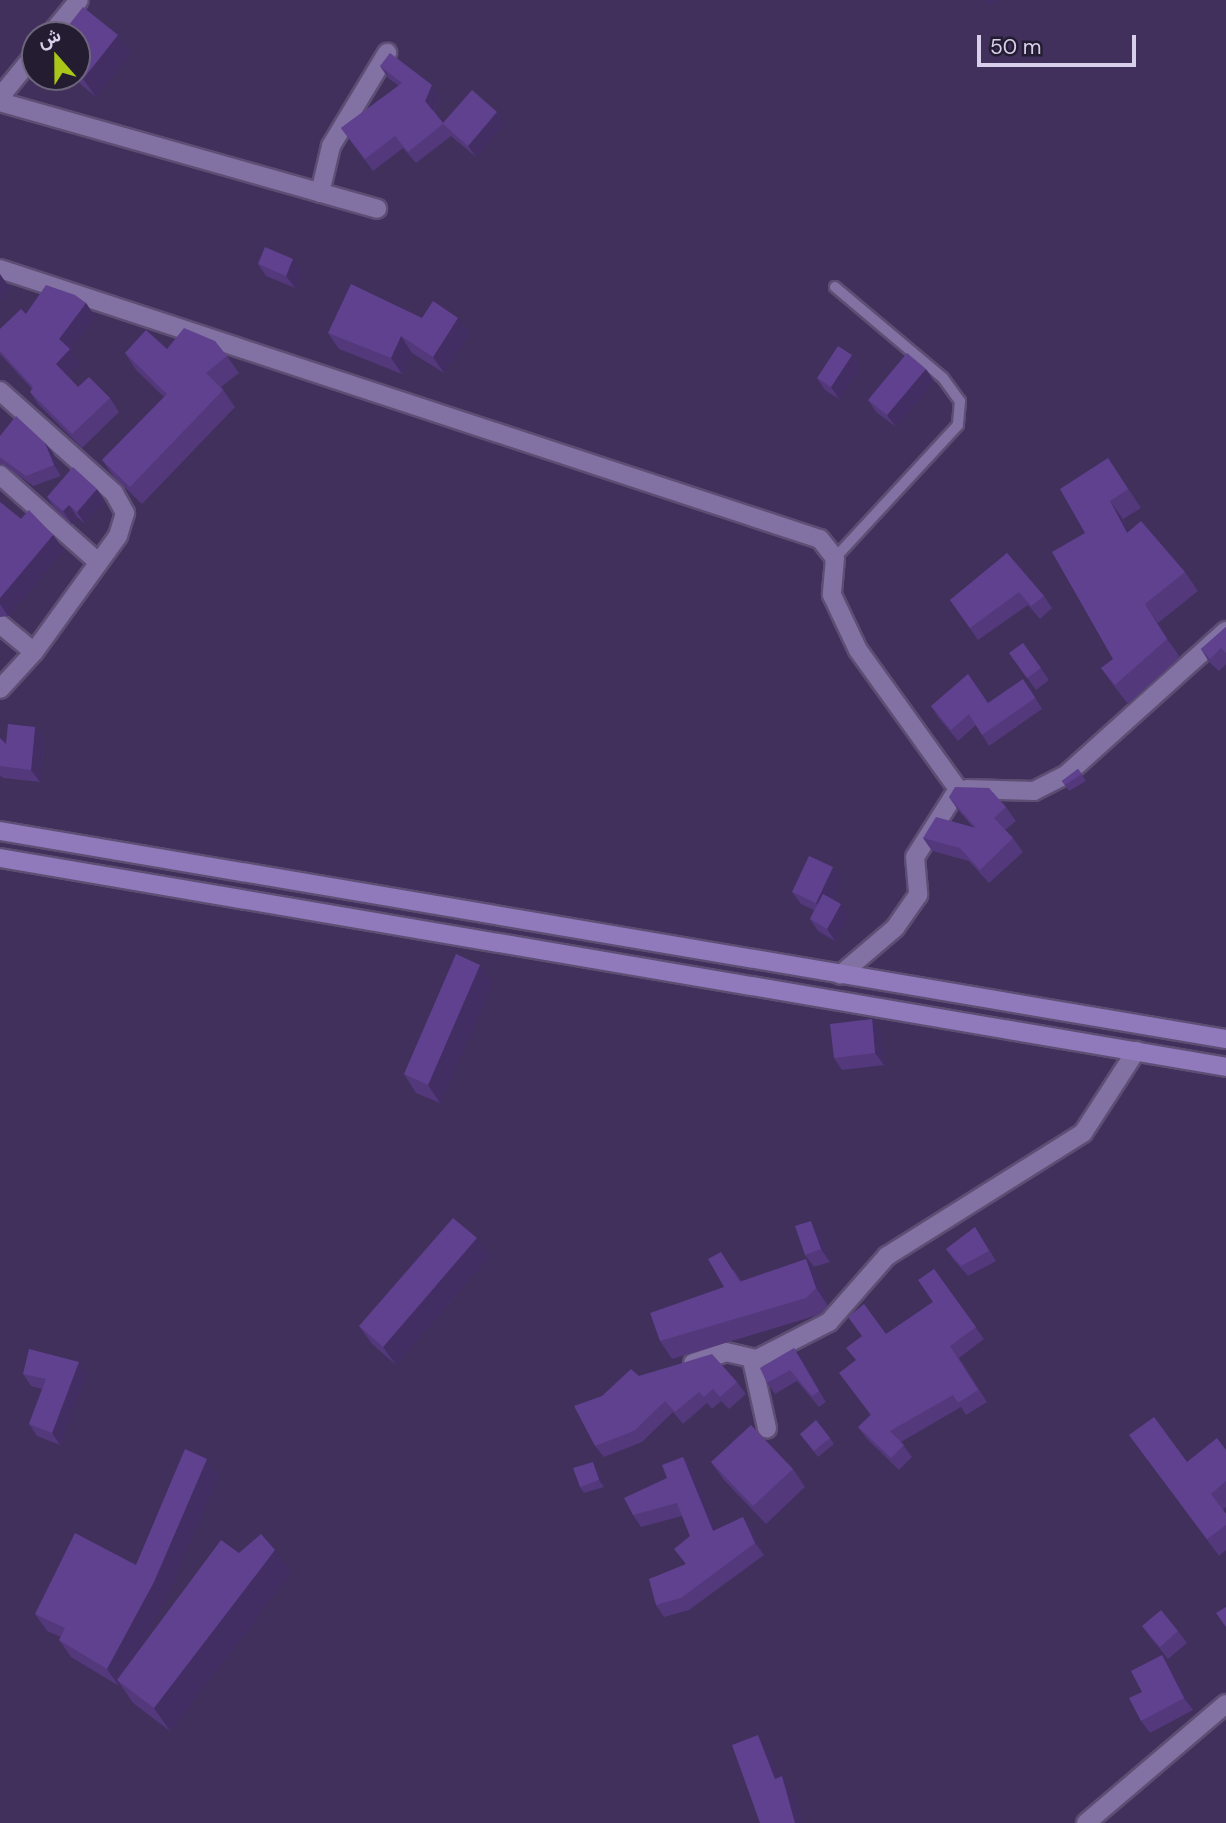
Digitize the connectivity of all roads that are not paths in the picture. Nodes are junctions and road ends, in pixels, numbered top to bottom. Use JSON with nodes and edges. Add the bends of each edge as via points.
{"nodes":[{"id":1,"x":79,"y":0,"type":"edge"},
{"id":2,"x":62,"y":21,"type":"edge"},
{"id":3,"x":387,"y":53,"type":"edge"},
{"id":4,"x":21,"y":72,"type":"edge"},
{"id":5,"x":0,"y":99,"type":"edge"},
{"id":6,"x":320,"y":193,"type":"junction"},
{"id":7,"x":377,"y":209,"type":"dead end"},
{"id":8,"x":0,"y":269,"type":"edge"},
{"id":9,"x":835,"y":287,"type":"dead end"},
{"id":10,"x":0,"y":391,"type":"edge"},
{"id":11,"x":0,"y":475,"type":"edge"},
{"id":12,"x":835,"y":558,"type":"junction"},
{"id":13,"x":99,"y":563,"type":"junction"},
{"id":14,"x":0,"y":624,"type":"edge"},
{"id":15,"x":1226,"y":631,"type":"edge"},
{"id":16,"x":34,"y":652,"type":"junction"},
{"id":17,"x":0,"y":690,"type":"edge"},
{"id":18,"x":958,"y":789,"type":"junction"},
{"id":19,"x":0,"y":831,"type":"edge"},
{"id":20,"x":0,"y":858,"type":"edge"},
{"id":21,"x":840,"y":975,"type":"junction"},
{"id":22,"x":1226,"y":1039,"type":"edge"},
{"id":23,"x":1136,"y":1051,"type":"junction"},
{"id":24,"x":1226,"y":1067,"type":"edge"},
{"id":25,"x":752,"y":1360,"type":"junction"},
{"id":26,"x":669,"y":1372,"type":"edge"},
{"id":27,"x":767,"y":1428,"type":"dead end"},
{"id":28,"x":1226,"y":1704,"type":"edge"},
{"id":29,"x":1086,"y":1823,"type":"edge"}],
"edges":[{"from":1,"to":2,"type":"street"},
{"from":3,"to":6,"type":"street","via":[[331,146]]},
{"from":4,"to":5,"type":"street"},
{"from":5,"to":6,"type":"street"},
{"from":6,"to":7,"type":"street"},
{"from":8,"to":12,"type":"street","via":[[785,523],[820,539]]},
{"from":9,"to":12,"type":"lane","via":[[943,378],[960,401],[958,425]]},
{"from":10,"to":13,"type":"street","via":[[120,499],[122,529]]},
{"from":11,"to":13,"type":"street"},
{"from":12,"to":18,"type":"street","via":[[832,595],[858,650]]},
{"from":13,"to":16,"type":"street"},
{"from":14,"to":16,"type":"street"},
{"from":15,"to":18,"type":"street","via":[[1066,774],[1034,791]]},
{"from":16,"to":17,"type":"street"},
{"from":18,"to":21,"type":"street","via":[[915,857],[918,895],[895,928]]},
{"from":19,"to":21,"type":"main road"},
{"from":20,"to":23,"type":"main road"},
{"from":21,"to":22,"type":"main road"},
{"from":23,"to":24,"type":"main road"},
{"from":23,"to":25,"type":"street","via":[[1104,1107],[1054,1157],[887,1256],[829,1322]]},
{"from":25,"to":26,"type":"street","via":[[721,1353]]},
{"from":25,"to":27,"type":"street"},
{"from":28,"to":29,"type":"street"}]}
